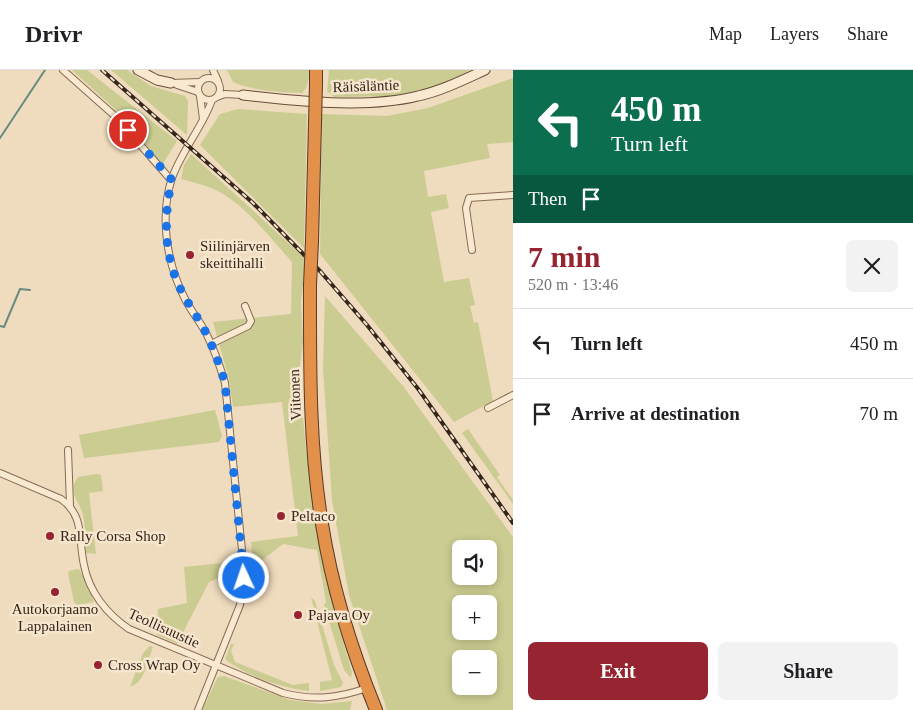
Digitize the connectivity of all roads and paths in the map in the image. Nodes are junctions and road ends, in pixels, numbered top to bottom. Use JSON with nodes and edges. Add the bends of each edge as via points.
{"nodes":[{"id":1,"x":63,"y":70,"type":"edge"},
{"id":2,"x":138,"y":70,"type":"edge"},
{"id":3,"x":208,"y":70,"type":"edge"},
{"id":4,"x":212,"y":70,"type":"edge"},
{"id":5,"x":316,"y":70,"type":"edge"},
{"id":6,"x":485,"y":70,"type":"edge"},
{"id":7,"x":201,"y":81,"type":"junction"},
{"id":8,"x":171,"y":82,"type":"junction"},
{"id":9,"x":219,"y":84,"type":"junction"},
{"id":10,"x":199,"y":94,"type":"junction"},
{"id":11,"x":243,"y":95,"type":"junction"},
{"id":12,"x":214,"y":98,"type":"junction"},
{"id":13,"x":203,"y":121,"type":"junction"},
{"id":14,"x":172,"y":180,"type":"junction"},
{"id":15,"x":513,"y":195,"type":"edge"},
{"id":16,"x":472,"y":250,"type":"dead end"},
{"id":17,"x":245,"y":306,"type":"dead end"},
{"id":18,"x":211,"y":344,"type":"junction"},
{"id":19,"x":513,"y":395,"type":"edge"},
{"id":20,"x":488,"y":408,"type":"dead end"},
{"id":21,"x":68,"y":450,"type":"dead end"},
{"id":22,"x":0,"y":473,"type":"edge"},
{"id":23,"x":70,"y":505,"type":"junction"},
{"id":24,"x":216,"y":664,"type":"junction"},
{"id":25,"x":367,"y":688,"type":"junction"},
{"id":26,"x":198,"y":710,"type":"edge"},
{"id":27,"x":376,"y":710,"type":"edge"}],
"edges":[{"from":1,"to":14,"type":"street","via":[[116,117]]},
{"from":2,"to":8,"type":"street","via":[[158,80]]},
{"from":3,"to":7,"type":"street"},
{"from":4,"to":9,"type":"street"},
{"from":5,"to":25,"type":"highway","name":"Viitonen","bridge":true,"via":[[310,285],[311,412],[322,524],[345,624]]},
{"from":6,"to":11,"type":"street","name":"Räisäläntie","via":[[444,88],[397,100],[292,100]]},
{"from":7,"to":8,"type":"street"},
{"from":7,"to":9,"type":"street","via":[[209,78]]},
{"from":7,"to":10,"type":"street"},
{"from":8,"to":10,"type":"street"},
{"from":9,"to":11,"type":"street","via":[[226,91]]},
{"from":9,"to":12,"type":"street"},
{"from":10,"to":12,"type":"street","via":[[206,100]]},
{"from":10,"to":13,"type":"street"},
{"from":11,"to":12,"type":"street","via":[[225,94]]},
{"from":12,"to":13,"type":"street"},
{"from":13,"to":14,"type":"street"},
{"from":14,"to":18,"type":"street","via":[[167,209],[170,255],[180,287]]},
{"from":15,"to":16,"type":"street","via":[[469,198],[466,208]]},
{"from":17,"to":18,"type":"street","via":[[251,321],[248,326]]},
{"from":18,"to":24,"type":"street","via":[[225,383],[244,570],[240,604]]},
{"from":19,"to":20,"type":"street"},
{"from":21,"to":23,"type":"street","name":"Teollisuustie"},
{"from":22,"to":23,"type":"street"},
{"from":23,"to":24,"type":"street","name":"Teollisuustie","via":[[76,513],[88,578],[102,604],[115,619],[144,636]]},
{"from":24,"to":25,"type":"street","name":"Teollisuustie","via":[[298,697],[329,698]]},
{"from":24,"to":26,"type":"street"},
{"from":25,"to":27,"type":"highway","name":"Viitonen"}]}
